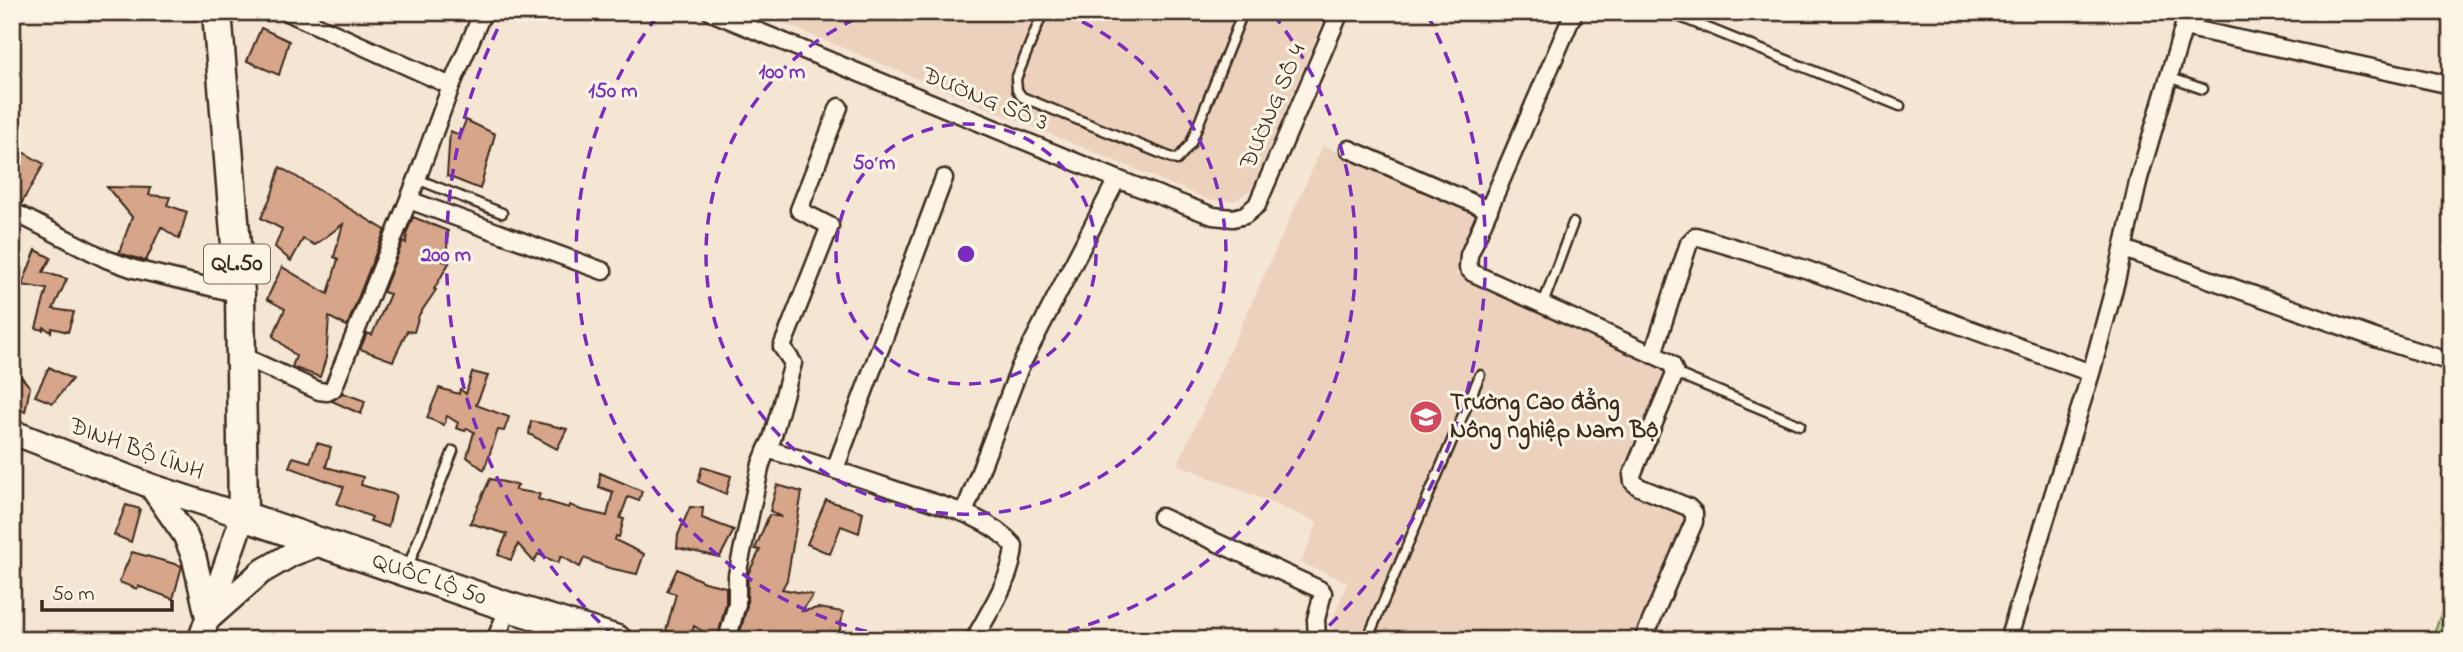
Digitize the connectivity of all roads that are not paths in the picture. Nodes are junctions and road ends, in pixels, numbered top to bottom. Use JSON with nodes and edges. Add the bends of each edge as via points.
{"nodes":[{"id":1,"x":217,"y":12,"type":"edge"},
{"id":2,"x":287,"y":12,"type":"edge"},
{"id":3,"x":482,"y":12,"type":"edge"},
{"id":4,"x":711,"y":12,"type":"edge"},
{"id":5,"x":1043,"y":12,"type":"edge"},
{"id":6,"x":1243,"y":12,"type":"edge"},
{"id":7,"x":1340,"y":12,"type":"edge"},
{"id":8,"x":1574,"y":12,"type":"edge"},
{"id":9,"x":1668,"y":12,"type":"edge"},
{"id":10,"x":2192,"y":25,"type":"edge"},
{"id":11,"x":2171,"y":77,"type":"junction"},
{"id":12,"x":2451,"y":85,"type":"edge"},
{"id":13,"x":451,"y":86,"type":"junction"},
{"id":14,"x":2203,"y":89,"type":"dead end"},
{"id":15,"x":1900,"y":106,"type":"dead end"},
{"id":16,"x":839,"y":107,"type":"dead end"},
{"id":17,"x":1349,"y":149,"type":"dead end"},
{"id":18,"x":944,"y":178,"type":"dead end"},
{"id":19,"x":417,"y":179,"type":"junction"},
{"id":20,"x":1117,"y":179,"type":"junction"},
{"id":21,"x":409,"y":200,"type":"junction"},
{"id":22,"x":1489,"y":210,"type":"junction"},
{"id":23,"x":12,"y":211,"type":"edge"},
{"id":24,"x":502,"y":213,"type":"dead end"},
{"id":25,"x":1245,"y":215,"type":"joint"},
{"id":26,"x":1573,"y":223,"type":"dead end"},
{"id":27,"x":2124,"y":249,"type":"junction"},
{"id":28,"x":603,"y":271,"type":"dead end"},
{"id":29,"x":240,"y":295,"type":"junction"},
{"id":30,"x":1543,"y":304,"type":"junction"},
{"id":31,"x":1653,"y":354,"type":"junction"},
{"id":32,"x":240,"y":355,"type":"junction"},
{"id":33,"x":2451,"y":362,"type":"edge"},
{"id":34,"x":1675,"y":373,"type":"junction"},
{"id":35,"x":2091,"y":373,"type":"junction"},
{"id":36,"x":1480,"y":375,"type":"dead end"},
{"id":37,"x":1800,"y":425,"type":"dead end"},
{"id":38,"x":12,"y":432,"type":"edge"},
{"id":39,"x":766,"y":449,"type":"junction"},
{"id":40,"x":453,"y":451,"type":"dead end"},
{"id":41,"x":835,"y":469,"type":"junction"},
{"id":42,"x":151,"y":486,"type":"junction"},
{"id":43,"x":964,"y":513,"type":"junction"},
{"id":44,"x":243,"y":516,"type":"junction"},
{"id":45,"x":1161,"y":517,"type":"dead end"},
{"id":46,"x":321,"y":543,"type":"junction"},
{"id":47,"x":406,"y":572,"type":"junction"},
{"id":48,"x":509,"y":607,"type":"junction"},
{"id":49,"x":204,"y":629,"type":"edge"},
{"id":50,"x":495,"y":640,"type":"edge"},
{"id":51,"x":617,"y":640,"type":"edge"},
{"id":52,"x":727,"y":640,"type":"edge"},
{"id":53,"x":974,"y":640,"type":"edge"},
{"id":54,"x":1317,"y":640,"type":"edge"},
{"id":55,"x":1367,"y":640,"type":"edge"},
{"id":56,"x":1643,"y":640,"type":"edge"},
{"id":57,"x":2008,"y":640,"type":"edge"}],
"edges":[{"from":1,"to":29,"type":"highway","number":"QL.50"},
{"from":2,"to":13,"type":"street"},
{"from":3,"to":13,"type":"street"},
{"from":4,"to":20,"type":"street","name":"ĐƯỜNG SỐ 3"},
{"from":5,"to":6,"type":"lane","via":[[1016,79],[1022,97],[1177,160],[1191,143]]},
{"from":7,"to":25,"type":"street","name":"ĐƯỜNG SỐ 4","via":[[1257,205]]},
{"from":8,"to":22,"type":"street"},
{"from":9,"to":15,"type":"lane"},
{"from":10,"to":11,"type":"street"},
{"from":10,"to":12,"type":"street"},
{"from":11,"to":14,"type":"lane"},
{"from":11,"to":27,"type":"street","via":[[2139,178]]},
{"from":13,"to":19,"type":"street"},
{"from":16,"to":39,"type":"street","via":[[799,209],[830,226],[782,347],[793,363]]},
{"from":17,"to":22,"type":"street"},
{"from":18,"to":41,"type":"street"},
{"from":19,"to":21,"type":"street"},
{"from":19,"to":24,"type":"lane"},
{"from":20,"to":25,"type":"street","name":"ĐƯỜNG SỐ 3","via":[[1213,216]]},
{"from":20,"to":43,"type":"street","via":[[1020,367]]},
{"from":21,"to":28,"type":"street"},
{"from":21,"to":32,"type":"street","via":[[333,389],[319,391]]},
{"from":22,"to":30,"type":"street","via":[[1468,268]]},
{"from":23,"to":29,"type":"street","via":[[134,269]]},
{"from":26,"to":30,"type":"lane"},
{"from":27,"to":33,"type":"street"},
{"from":27,"to":35,"type":"street"},
{"from":29,"to":32,"type":"highway","number":"QL.50"},
{"from":30,"to":31,"type":"street"},
{"from":31,"to":34,"type":"street","via":[[1672,365]]},
{"from":31,"to":35,"type":"street","via":[[1689,243],[1696,236],[1805,270]]},
{"from":32,"to":44,"type":"highway","number":"QL.50"},
{"from":34,"to":37,"type":"lane"},
{"from":34,"to":56,"type":"street","via":[[1632,475],[1639,487],[1688,507],[1694,513],[1693,522]]},
{"from":35,"to":57,"type":"street"},
{"from":36,"to":55,"type":"lane"},
{"from":38,"to":42,"type":"main road","name":"ĐINH BỘ LĨNH"},
{"from":39,"to":41,"type":"street"},
{"from":39,"to":52,"type":"street"},
{"from":40,"to":47,"type":"lane"},
{"from":41,"to":43,"type":"street"},
{"from":42,"to":44,"type":"main road","name":"ĐINH BỘ LĨNH"},
{"from":42,"to":49,"type":"main road","via":[[185,535],[194,557]]},
{"from":43,"to":53,"type":"street","via":[[1014,546],[1006,578]]},
{"from":44,"to":46,"type":"highway","name":"QUỐC LỘ 50"},
{"from":44,"to":49,"type":"main road"},
{"from":45,"to":54,"type":"street","via":[[1319,589],[1323,599],[1316,619]]},
{"from":46,"to":47,"type":"highway","name":"QUỐC LỘ 50"},
{"from":46,"to":49,"type":"main road","via":[[267,568]]},
{"from":47,"to":48,"type":"highway","name":"QUỐC LỘ 50"},
{"from":48,"to":50,"type":"street"},
{"from":48,"to":51,"type":"highway","name":"QUỐC LỘ 50"}]}
